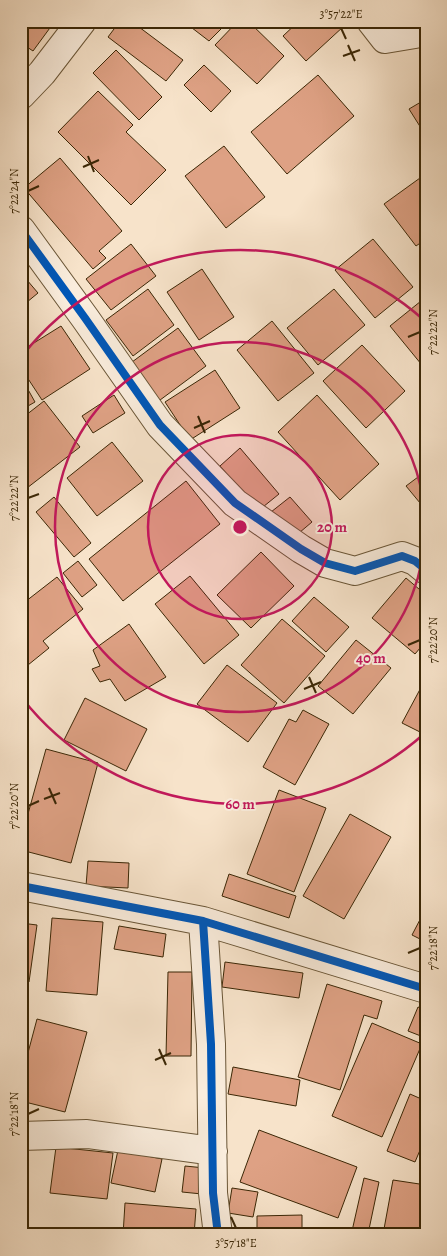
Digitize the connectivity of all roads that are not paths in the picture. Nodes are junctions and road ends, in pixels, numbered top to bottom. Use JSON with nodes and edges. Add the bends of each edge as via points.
{"nodes":[{"id":1,"x":82,"y":21,"type":"edge"},
{"id":2,"x":371,"y":21,"type":"edge"},
{"id":3,"x":426,"y":28,"type":"edge"},
{"id":4,"x":21,"y":94,"type":"edge"},
{"id":5,"x":21,"y":230,"type":"edge"},
{"id":6,"x":426,"y":570,"type":"edge"},
{"id":7,"x":21,"y":886,"type":"edge"},
{"id":8,"x":203,"y":921,"type":"junction"},
{"id":9,"x":426,"y":989,"type":"edge"},
{"id":10,"x":21,"y":1136,"type":"edge"},
{"id":11,"x":213,"y":1151,"type":"junction"},
{"id":12,"x":218,"y":1235,"type":"edge"}],
"edges":[{"from":1,"to":4,"type":"street","via":[[42,73]]},
{"from":2,"to":3,"type":"street","via":[[385,39],[415,34]]},
{"from":5,"to":6,"type":"street","via":[[160,425],[236,503],[325,563],[355,571],[402,556]]},
{"from":7,"to":8,"type":"street"},
{"from":8,"to":9,"type":"street"},
{"from":8,"to":11,"type":"street","via":[[211,1044]]},
{"from":10,"to":11,"type":"street","via":[[87,1134]]},
{"from":11,"to":12,"type":"street"}]}
